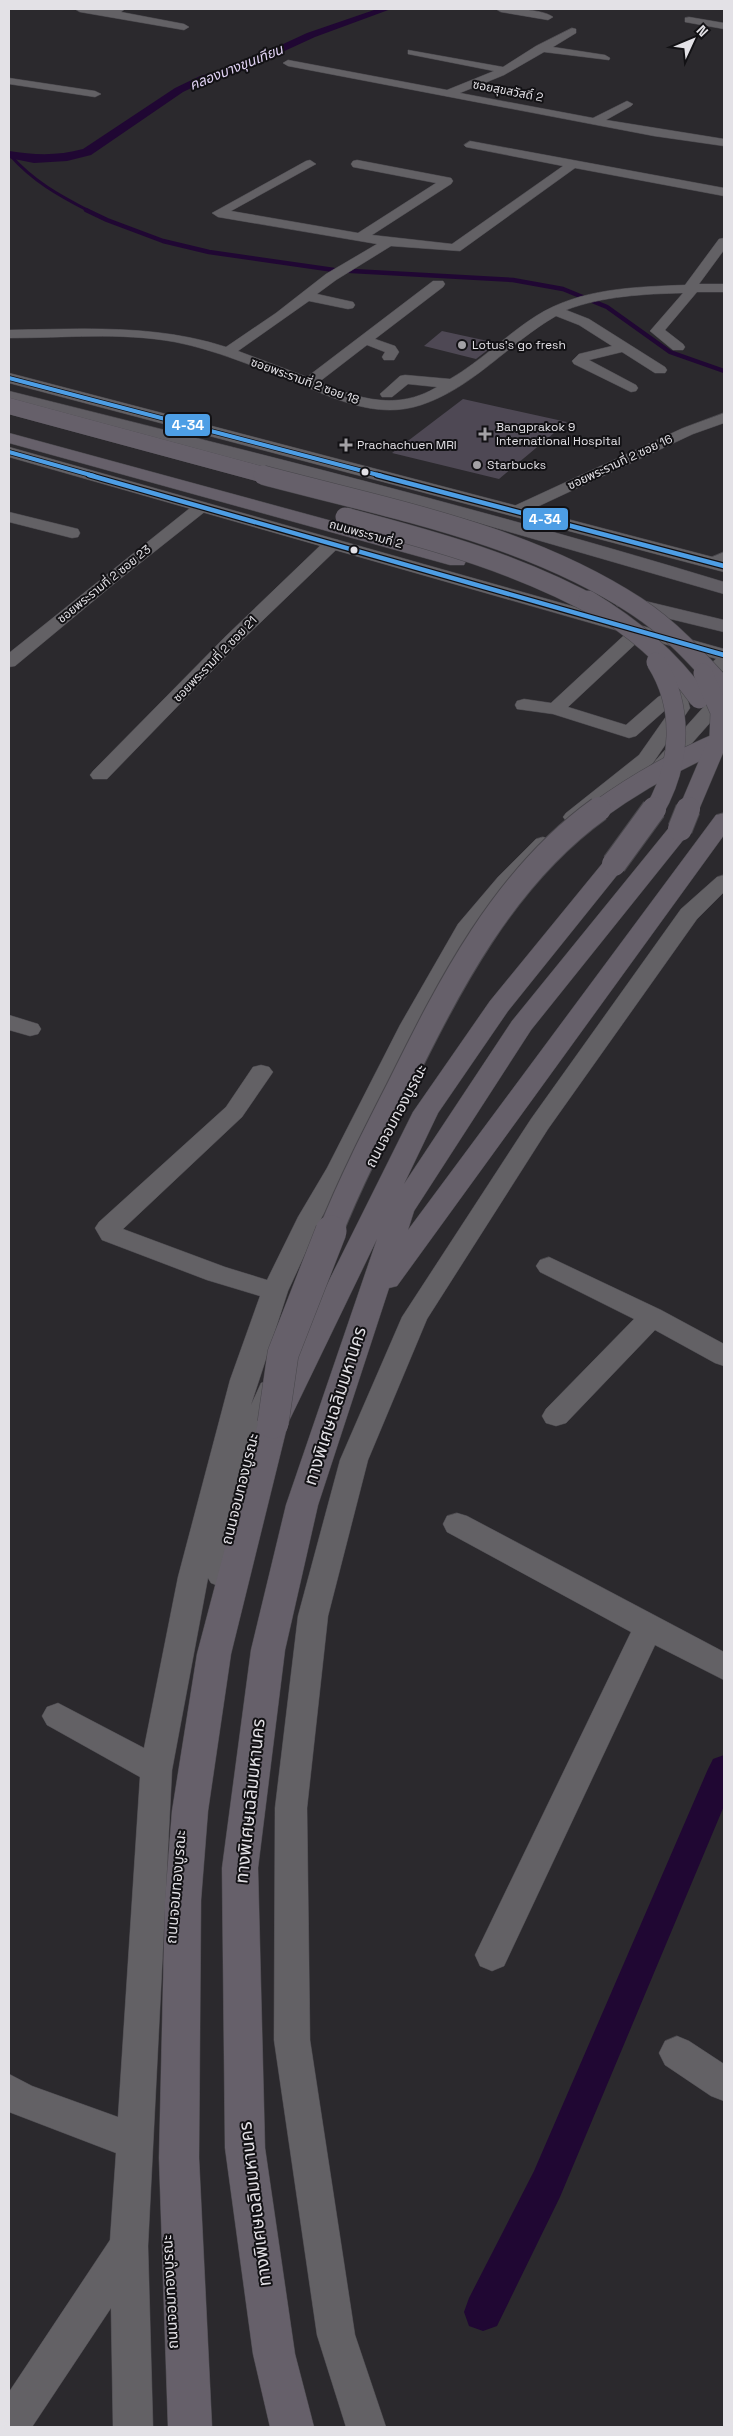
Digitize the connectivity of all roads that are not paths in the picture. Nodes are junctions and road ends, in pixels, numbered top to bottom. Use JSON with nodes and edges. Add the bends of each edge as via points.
{"nodes":[{"id":1,"x":80,"y":9,"type":"edge"},
{"id":2,"x":501,"y":9,"type":"edge"},
{"id":3,"x":115,"y":11,"type":"edge"},
{"id":4,"x":492,"y":15,"type":"dead end"},
{"id":5,"x":548,"y":17,"type":"dead end"},
{"id":6,"x":689,"y":20,"type":"dead end"},
{"id":7,"x":164,"y":23,"type":"junction"},
{"id":8,"x":724,"y":26,"type":"edge"},
{"id":9,"x":184,"y":27,"type":"dead end"},
{"id":10,"x":147,"y":30,"type":"dead end"},
{"id":11,"x":572,"y":31,"type":"dead end"},
{"id":12,"x":540,"y":48,"type":"junction"},
{"id":13,"x":412,"y":52,"type":"dead end"},
{"id":14,"x":605,"y":58,"type":"dead end"},
{"id":15,"x":288,"y":63,"type":"dead end"},
{"id":16,"x":504,"y":70,"type":"junction"},
{"id":17,"x":9,"y":81,"type":"edge"},
{"id":18,"x":449,"y":93,"type":"junction"},
{"id":19,"x":95,"y":94,"type":"dead end"},
{"id":20,"x":627,"y":104,"type":"dead end"},
{"id":21,"x":594,"y":122,"type":"junction"},
{"id":22,"x":724,"y":143,"type":"edge"},
{"id":23,"x":470,"y":145,"type":"dead end"},
{"id":24,"x":310,"y":164,"type":"dead end"},
{"id":25,"x":357,"y":164,"type":"dead end"},
{"id":26,"x":573,"y":164,"type":"junction"},
{"id":27,"x":644,"y":177,"type":"junction"},
{"id":28,"x":630,"y":187,"type":"dead end"},
{"id":29,"x":724,"y":192,"type":"edge"},
{"id":30,"x":361,"y":237,"type":"junction"},
{"id":31,"x":389,"y":242,"type":"junction"},
{"id":32,"x":724,"y":242,"type":"edge"},
{"id":33,"x":438,"y":284,"type":"dead end"},
{"id":34,"x":692,"y":288,"type":"junction"},
{"id":35,"x":724,"y":288,"type":"edge"},
{"id":36,"x":306,"y":296,"type":"junction"},
{"id":37,"x":348,"y":304,"type":"dead end"},
{"id":38,"x":556,"y":311,"type":"junction"},
{"id":39,"x":9,"y":334,"type":"edge"},
{"id":40,"x":366,"y":340,"type":"junction"},
{"id":41,"x":678,"y":346,"type":"dead end"},
{"id":42,"x":624,"y":347,"type":"junction"},
{"id":43,"x":228,"y":352,"type":"junction"},
{"id":44,"x":389,"y":357,"type":"dead end"},
{"id":45,"x":660,"y":370,"type":"dead end"},
{"id":46,"x":9,"y":378,"type":"edge"},
{"id":47,"x":308,"y":383,"type":"junction"},
{"id":48,"x":452,"y":384,"type":"junction"},
{"id":49,"x":631,"y":388,"type":"dead end"},
{"id":50,"x":9,"y":390,"type":"edge"},
{"id":51,"x":387,"y":394,"type":"dead end"},
{"id":52,"x":9,"y":396,"type":"edge"},
{"id":53,"x":9,"y":405,"type":"edge"},
{"id":54,"x":724,"y":418,"type":"edge"},
{"id":55,"x":9,"y":423,"type":"edge"},
{"id":56,"x":9,"y":434,"type":"edge"},
{"id":57,"x":10,"y":451,"type":"edge"},
{"id":58,"x":201,"y":508,"type":"junction"},
{"id":59,"x":518,"y":510,"type":"junction"},
{"id":60,"x":9,"y":516,"type":"edge"},
{"id":61,"x":72,"y":533,"type":"dead end"},
{"id":62,"x":332,"y":544,"type":"junction"},
{"id":63,"x":720,"y":562,"type":"edge"},
{"id":64,"x":724,"y":588,"type":"edge"},
{"id":65,"x":724,"y":626,"type":"edge"},
{"id":66,"x":650,"y":630,"type":"junction"},
{"id":67,"x":658,"y":650,"type":"junction"},
{"id":68,"x":724,"y":655,"type":"edge"},
{"id":69,"x":724,"y":661,"type":"edge"},
{"id":70,"x":9,"y":662,"type":"edge"},
{"id":71,"x":724,"y":688,"type":"edge"},
{"id":72,"x":680,"y":692,"type":"junction"},
{"id":73,"x":724,"y":696,"type":"edge"},
{"id":74,"x":699,"y":699,"type":"dead end"},
{"id":75,"x":524,"y":705,"type":"dead end"},
{"id":76,"x":555,"y":710,"type":"junction"},
{"id":77,"x":724,"y":740,"type":"edge"},
{"id":78,"x":100,"y":775,"type":"dead end"},
{"id":79,"x":724,"y":820,"type":"edge"},
{"id":80,"x":724,"y":881,"type":"edge"},
{"id":81,"x":261,"y":1072,"type":"dead end"},
{"id":82,"x":549,"y":1266,"type":"dead end"},
{"id":83,"x":275,"y":1291,"type":"junction"},
{"id":84,"x":368,"y":1305,"type":"junction"},
{"id":85,"x":652,"y":1317,"type":"junction"},
{"id":86,"x":724,"y":1356,"type":"edge"},
{"id":87,"x":556,"y":1416,"type":"dead end"},
{"id":88,"x":273,"y":1423,"type":"junction"},
{"id":89,"x":457,"y":1524,"type":"dead end"},
{"id":90,"x":649,"y":1626,"type":"junction"},
{"id":91,"x":724,"y":1667,"type":"edge"},
{"id":92,"x":58,"y":1716,"type":"dead end"},
{"id":93,"x":156,"y":1770,"type":"junction"},
{"id":94,"x":492,"y":1955,"type":"dead end"},
{"id":95,"x":677,"y":2053,"type":"dead end"},
{"id":96,"x":724,"y":2084,"type":"edge"},
{"id":97,"x":13,"y":2103,"type":"edge"},
{"id":98,"x":133,"y":2141,"type":"junction"},
{"id":99,"x":129,"y":2246,"type":"junction"},
{"id":100,"x":9,"y":2427,"type":"edge"},
{"id":101,"x":134,"y":2427,"type":"edge"},
{"id":102,"x":178,"y":2427,"type":"edge"},
{"id":103,"x":190,"y":2427,"type":"edge"},
{"id":104,"x":292,"y":2427,"type":"edge"},
{"id":105,"x":366,"y":2427,"type":"edge"}],
"edges":[{"from":1,"to":3,"type":"street"},
{"from":2,"to":4,"type":"street"},
{"from":2,"to":5,"type":"street"},
{"from":3,"to":7,"type":"street"},
{"from":6,"to":8,"type":"street"},
{"from":7,"to":9,"type":"street"},
{"from":7,"to":10,"type":"street"},
{"from":11,"to":12,"type":"street"},
{"from":12,"to":14,"type":"street"},
{"from":12,"to":16,"type":"street"},
{"from":13,"to":16,"type":"street"},
{"from":15,"to":18,"type":"street","name":"ซอยสุขสวัสดิ์ 2"},
{"from":16,"to":18,"type":"street"},
{"from":17,"to":19,"type":"street"},
{"from":18,"to":21,"type":"street","name":"ซอยสุขสวัสดิ์ 2"},
{"from":20,"to":21,"type":"street"},
{"from":21,"to":22,"type":"street","name":"ซอยสุขสวัสดิ์ 2"},
{"from":23,"to":26,"type":"street"},
{"from":24,"to":30,"type":"street","via":[[218,213]]},
{"from":25,"to":30,"type":"street","via":[[447,181]]},
{"from":26,"to":27,"type":"street"},
{"from":26,"to":31,"type":"street","via":[[455,248]]},
{"from":27,"to":28,"type":"street"},
{"from":27,"to":29,"type":"street"},
{"from":30,"to":31,"type":"street"},
{"from":31,"to":36,"type":"street","via":[[343,268]]},
{"from":32,"to":34,"type":"street"},
{"from":33,"to":40,"type":"street"},
{"from":34,"to":35,"type":"street","name":"ซอยพระรามที่ 2 ซอย 18"},
{"from":34,"to":38,"type":"street","name":"ซอยพระรามที่ 2 ซอย 18","via":[[606,297],[574,303]]},
{"from":34,"to":41,"type":"street","via":[[657,331]]},
{"from":36,"to":37,"type":"street"},
{"from":36,"to":43,"type":"street"},
{"from":38,"to":42,"type":"street","via":[[584,322]]},
{"from":38,"to":48,"type":"street","name":"ซอยพระรามที่ 2 ซอย 18","via":[[530,326]]},
{"from":39,"to":43,"type":"street","name":"ซอยพระรามที่ 2 ซอย 18","via":[[155,335]]},
{"from":40,"to":44,"type":"street","via":[[390,349]]},
{"from":40,"to":47,"type":"street"},
{"from":42,"to":45,"type":"street"},
{"from":42,"to":49,"type":"street","via":[[579,361]]},
{"from":43,"to":47,"type":"street","name":"ซอยพระรามที่ 2 ซอย 18"},
{"from":46,"to":59,"type":"main road"},
{"from":47,"to":48,"type":"street","name":"ซอยพระรามที่ 2 ซอย 18","via":[[355,400],[394,406],[419,400]]},
{"from":48,"to":51,"type":"street","via":[[405,379]]},
{"from":50,"to":66,"type":"highway","bridge":true,"via":[[494,522],[587,565],[616,586]]},
{"from":52,"to":64,"type":"main road","via":[[592,548]]},
{"from":53,"to":66,"type":"highway","bridge":true,"via":[[480,535],[584,577],[616,595]]},
{"from":53,"to":84,"type":"highway","name":"ทางพิเศษเฉลิมมหานคร","bridge":true,"via":[[463,522],[538,546],[618,585],[648,605],[689,648],[705,675],[720,712],[719,738],[680,829],[511,1042],[401,1210]]},
{"from":54,"to":59,"type":"street","name":"ซอยพระรามที่ 2 ซอย 16","via":[[688,430]]},
{"from":55,"to":67,"type":"highway","bridge":true,"via":[[393,527],[498,559],[588,600]]},
{"from":55,"to":88,"type":"highway","bridge":true,"via":[[479,555],[549,581],[604,611],[642,644],[660,666],[671,691],[676,747],[664,791],[614,864],[499,1006],[426,1112]]},
{"from":56,"to":65,"type":"main road","name":"ถนนพระรามที่ 2","via":[[452,558]]},
{"from":57,"to":58,"type":"main road","name":"ถนนพระรามที่ 2"},
{"from":57,"to":67,"type":"highway","bridge":true,"via":[[516,578],[594,611]]},
{"from":58,"to":62,"type":"main road","name":"ถนนพระรามที่ 2"},
{"from":58,"to":70,"type":"street","name":"ซอยพระรามที่ 2 ซอย 23"},
{"from":59,"to":63,"type":"main road"},
{"from":60,"to":61,"type":"street"},
{"from":62,"to":66,"type":"main road","name":"ถนนพระรามที่ 2"},
{"from":62,"to":78,"type":"street","name":"ซอยพระรามที่ 2 ซอย 21","via":[[232,640]]},
{"from":66,"to":68,"type":"main road","name":"ถนนพระรามที่ 2"},
{"from":66,"to":71,"type":"highway","bridge":true,"via":[[699,658]]},
{"from":66,"to":72,"type":"street"},
{"from":66,"to":76,"type":"street"},
{"from":67,"to":74,"type":"highway","bridge":true},
{"from":69,"to":72,"type":"street","via":[[702,681]]},
{"from":72,"to":76,"type":"street","via":[[629,732]]},
{"from":72,"to":83,"type":"street","name":"ถนนจอมทองบูรณะ","via":[[681,708],[646,759],[550,836],[505,880],[469,924],[406,1032]]},
{"from":73,"to":102,"type":"street","name":"ถนนจอมทองบูรณะ","via":[[667,762],[645,775],[552,855],[510,906],[469,976],[369,1166],[256,1425],[231,1514],[217,1600],[193,1702],[170,1957],[163,2154]]},
{"from":75,"to":76,"type":"street"},
{"from":77,"to":88,"type":"highway","bridge":true,"via":[[677,760],[627,789],[570,830],[525,876],[485,931],[440,1003],[346,1193],[283,1354]]},
{"from":79,"to":84,"type":"highway"},
{"from":80,"to":105,"type":"street","via":[[690,914],[539,1124],[415,1317],[354,1460],[313,1616],[291,1808],[292,2040],[336,2334]]},
{"from":81,"to":83,"type":"street","via":[[234,1112],[108,1228],[111,1234],[216,1274]]},
{"from":82,"to":85,"type":"street"},
{"from":83,"to":93,"type":"street","name":"ถนนจอมทองบูรณะ","via":[[244,1380],[193,1577]]},
{"from":84,"to":104,"type":"highway","name":"ทางพิเศษเฉลิมมหานคร","via":[[302,1505],[268,1650],[240,1868],[245,2148],[274,2354]]},
{"from":85,"to":86,"type":"street"},
{"from":85,"to":87,"type":"street"},
{"from":88,"to":103,"type":"highway","via":[[214,1654],[190,1811],[183,1900],[179,2158]]},
{"from":89,"to":90,"type":"street"},
{"from":90,"to":91,"type":"street"},
{"from":90,"to":94,"type":"street"},
{"from":92,"to":93,"type":"street"},
{"from":93,"to":98,"type":"street","name":"ถนนจอมทองบูรณะ"},
{"from":95,"to":96,"type":"street"},
{"from":97,"to":98,"type":"street"},
{"from":98,"to":99,"type":"street","name":"ถนนจอมทองบูรณะ"},
{"from":99,"to":100,"type":"street"},
{"from":99,"to":101,"type":"street","name":"ถนนจอมทองบูรณะ"}]}
